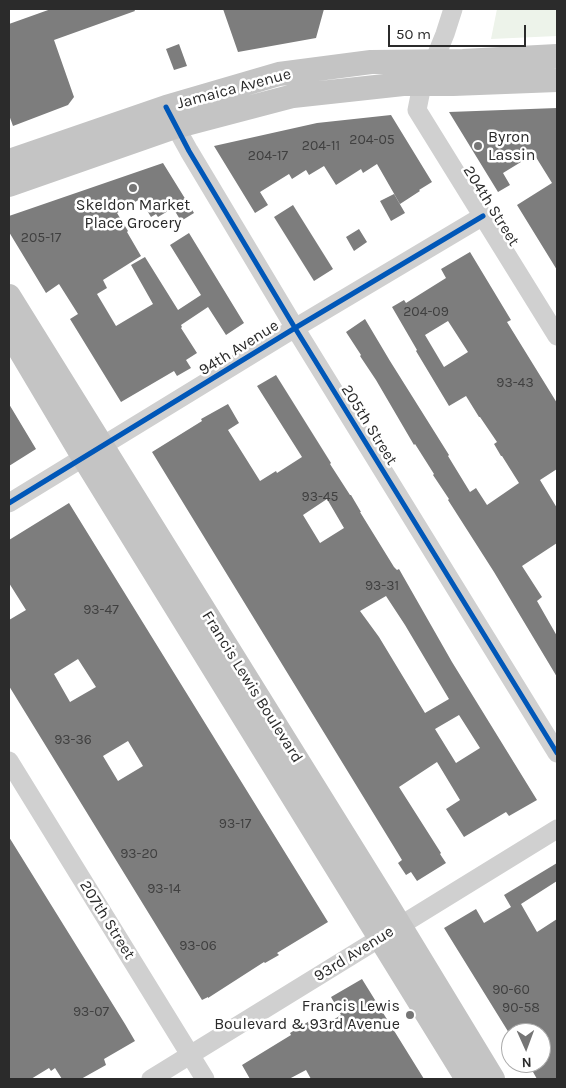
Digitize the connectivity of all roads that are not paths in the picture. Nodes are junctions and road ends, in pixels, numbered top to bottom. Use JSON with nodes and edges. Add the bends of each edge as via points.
{"nodes":[{"id":1,"x":453,"y":9,"type":"edge"},
{"id":2,"x":557,"y":56,"type":"edge"},
{"id":3,"x":434,"y":62,"type":"junction"},
{"id":4,"x":557,"y":80,"type":"edge"},
{"id":5,"x":422,"y":84,"type":"junction"},
{"id":6,"x":170,"y":117,"type":"junction"},
{"id":7,"x":9,"y":161,"type":"edge"},
{"id":8,"x":9,"y":185,"type":"edge"},
{"id":9,"x":483,"y":216,"type":"junction"},
{"id":10,"x":9,"y":296,"type":"edge"},
{"id":11,"x":295,"y":328,"type":"junction"},
{"id":12,"x":9,"y":332,"type":"edge"},
{"id":13,"x":557,"y":336,"type":"edge"},
{"id":14,"x":93,"y":452,"type":"junction"},
{"id":15,"x":9,"y":503,"type":"edge"},
{"id":16,"x":557,"y":753,"type":"edge"},
{"id":17,"x":9,"y":761,"type":"edge"},
{"id":18,"x":557,"y":829,"type":"edge"},
{"id":19,"x":400,"y":926,"type":"junction"},
{"id":20,"x":380,"y":938,"type":"junction"},
{"id":21,"x":190,"y":1055,"type":"junction"},
{"id":22,"x":151,"y":1079,"type":"edge"},
{"id":23,"x":205,"y":1079,"type":"edge"},
{"id":24,"x":467,"y":1079,"type":"edge"},
{"id":25,"x":494,"y":1079,"type":"edge"}],
"edges":[{"from":1,"to":3,"type":"street","name":"204th Street"},
{"from":2,"to":3,"type":"main road","name":"Jamaica Avenue"},
{"from":3,"to":5,"type":"street","name":"204th Street"},
{"from":3,"to":6,"type":"main road","name":"Jamaica Avenue","via":[[371,62],[279,74]]},
{"from":4,"to":5,"type":"main road","name":"Jamaica Avenue"},
{"from":5,"to":6,"type":"main road","name":"Jamaica Avenue","via":[[293,96]]},
{"from":5,"to":9,"type":"street","name":"204th Street","via":[[418,110]]},
{"from":6,"to":7,"type":"main road","name":"Jamaica Avenue"},
{"from":6,"to":8,"type":"main road","name":"Jamaica Avenue"},
{"from":6,"to":11,"type":"street","name":"205th Street"},
{"from":9,"to":11,"type":"street","name":"94th Avenue"},
{"from":9,"to":13,"type":"street","name":"204th Street"},
{"from":10,"to":14,"type":"main road","name":"Francis Lewis Boulevard"},
{"from":11,"to":14,"type":"street","name":"94th Avenue"},
{"from":11,"to":16,"type":"street","name":"205th Street"},
{"from":12,"to":14,"type":"main road","name":"Francis Lewis Boulevard"},
{"from":14,"to":15,"type":"street","name":"94th Avenue"},
{"from":14,"to":19,"type":"main road","name":"Francis Lewis Boulevard"},
{"from":14,"to":20,"type":"main road","name":"Francis Lewis Boulevard"},
{"from":17,"to":21,"type":"street","name":"207th Street"},
{"from":18,"to":19,"type":"street","name":"93rd Avenue"},
{"from":19,"to":20,"type":"street","name":"93rd Avenue"},
{"from":19,"to":25,"type":"main road","name":"Francis Lewis Boulevard"},
{"from":20,"to":21,"type":"street","name":"93rd Avenue"},
{"from":20,"to":24,"type":"main road","name":"Francis Lewis Boulevard"},
{"from":21,"to":22,"type":"street","name":"93rd Avenue"},
{"from":21,"to":23,"type":"street","name":"207th Street"}]}
